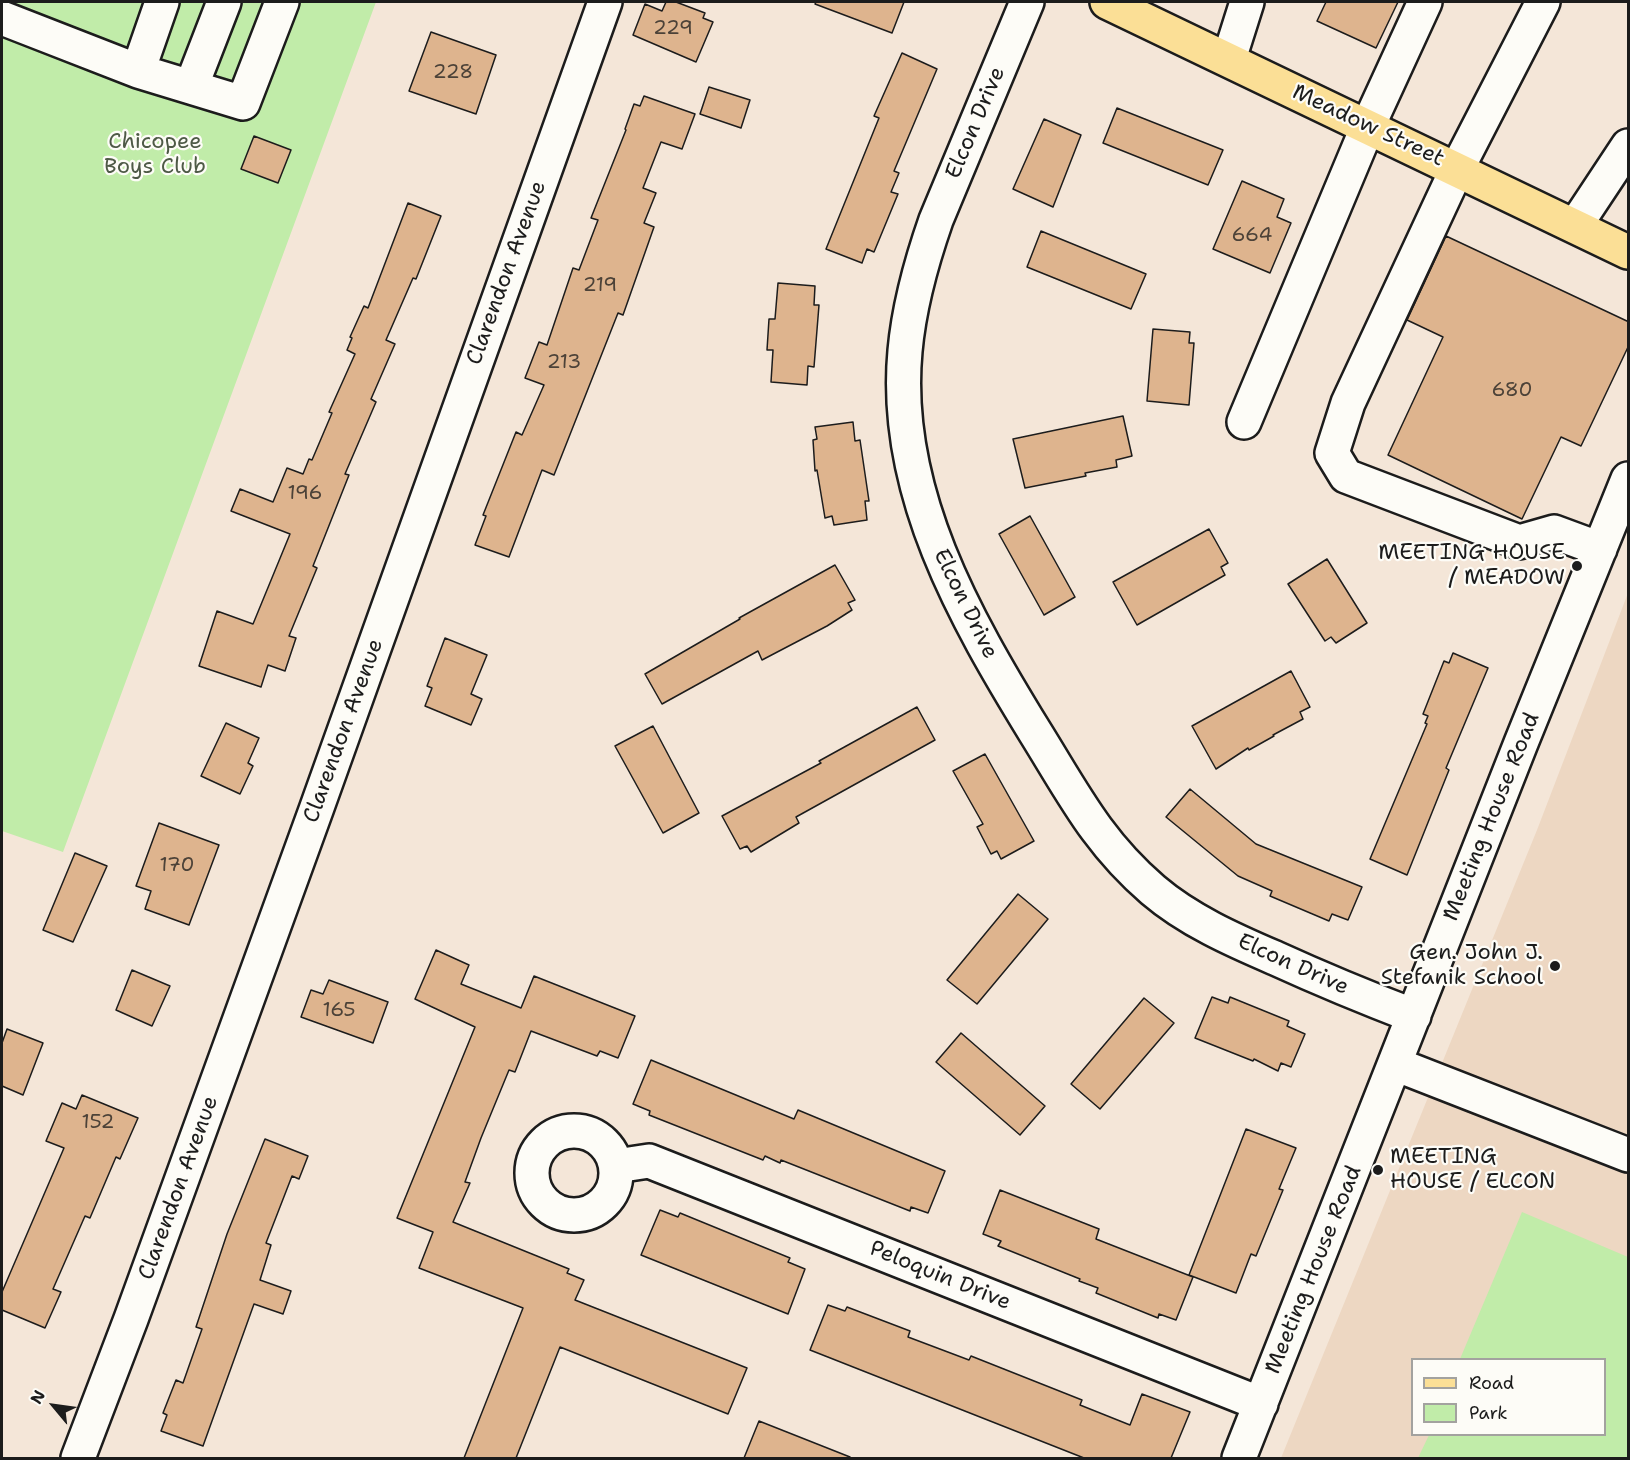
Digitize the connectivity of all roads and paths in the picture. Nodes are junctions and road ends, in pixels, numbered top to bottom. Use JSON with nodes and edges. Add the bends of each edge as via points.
{"nodes":[{"id":1,"x":162,"y":2,"type":"edge"},
{"id":2,"x":224,"y":2,"type":"edge"},
{"id":3,"x":282,"y":2,"type":"edge"},
{"id":4,"x":605,"y":2,"type":"edge"},
{"id":5,"x":1027,"y":2,"type":"edge"},
{"id":6,"x":1107,"y":2,"type":"edge"},
{"id":7,"x":1425,"y":2,"type":"edge"},
{"id":8,"x":1543,"y":2,"type":"edge"},
{"id":9,"x":1243,"y":3,"type":"edge"},
{"id":10,"x":2,"y":18,"type":"edge"},
{"id":11,"x":1228,"y":59,"type":"junction"},
{"id":12,"x":138,"y":71,"type":"junction"},
{"id":13,"x":191,"y":87,"type":"junction"},
{"id":14,"x":1368,"y":126,"type":"junction"},
{"id":15,"x":1629,"y":146,"type":"edge"},
{"id":16,"x":1457,"y":169,"type":"junction"},
{"id":17,"x":1575,"y":226,"type":"junction"},
{"id":18,"x":1629,"y":252,"type":"edge"},
{"id":19,"x":1244,"y":422,"type":"dead end"},
{"id":20,"x":1629,"y":478,"type":"edge"},
{"id":21,"x":1600,"y":549,"type":"junction"},
{"id":22,"x":1414,"y":1016,"type":"junction"},
{"id":23,"x":1395,"y":1064,"type":"junction"},
{"id":24,"x":1629,"y":1155,"type":"edge"},
{"id":25,"x":616,"y":1166,"type":"dead end"},
{"id":26,"x":1261,"y":1404,"type":"junction"},
{"id":27,"x":78,"y":1458,"type":"edge"},
{"id":28,"x":1239,"y":1458,"type":"edge"}],
"edges":[{"from":1,"to":12,"type":"street"},
{"from":2,"to":13,"type":"street"},
{"from":3,"to":13,"type":"street","via":[[243,103]]},
{"from":4,"to":27,"type":"street","name":"Clarendon Avenue","via":[[316,810]]},
{"from":5,"to":22,"type":"street","name":"Elcon Drive","via":[[936,220],[911,308],[904,353],[907,437],[932,535],[966,614],[998,670],[1083,812],[1116,855],[1155,891],[1229,938]]},
{"from":6,"to":11,"type":"main road","name":"Meadow Street"},
{"from":7,"to":14,"type":"street"},
{"from":8,"to":16,"type":"street"},
{"from":9,"to":11,"type":"street"},
{"from":10,"to":12,"type":"street"},
{"from":11,"to":14,"type":"main road","name":"Meadow Street"},
{"from":12,"to":13,"type":"street"},
{"from":14,"to":16,"type":"main road","name":"Meadow Street"},
{"from":14,"to":19,"type":"street"},
{"from":15,"to":17,"type":"street"},
{"from":16,"to":17,"type":"main road","name":"Meadow Street"},
{"from":16,"to":21,"type":"street","via":[[1348,402],[1332,453],[1346,476],[1519,543],[1554,532]]},
{"from":17,"to":18,"type":"main road","name":"Meadow Street"},
{"from":20,"to":21,"type":"street","name":"Meeting House Road"},
{"from":21,"to":22,"type":"street","name":"Meeting House Road"},
{"from":22,"to":23,"type":"street","name":"Meeting House Road"},
{"from":23,"to":24,"type":"street"},
{"from":23,"to":26,"type":"street","name":"Meeting House Road"},
{"from":25,"to":26,"type":"street","name":"Peloquin Drive","via":[[649,1161]]},
{"from":26,"to":28,"type":"street","name":"Meeting House Road"}]}
